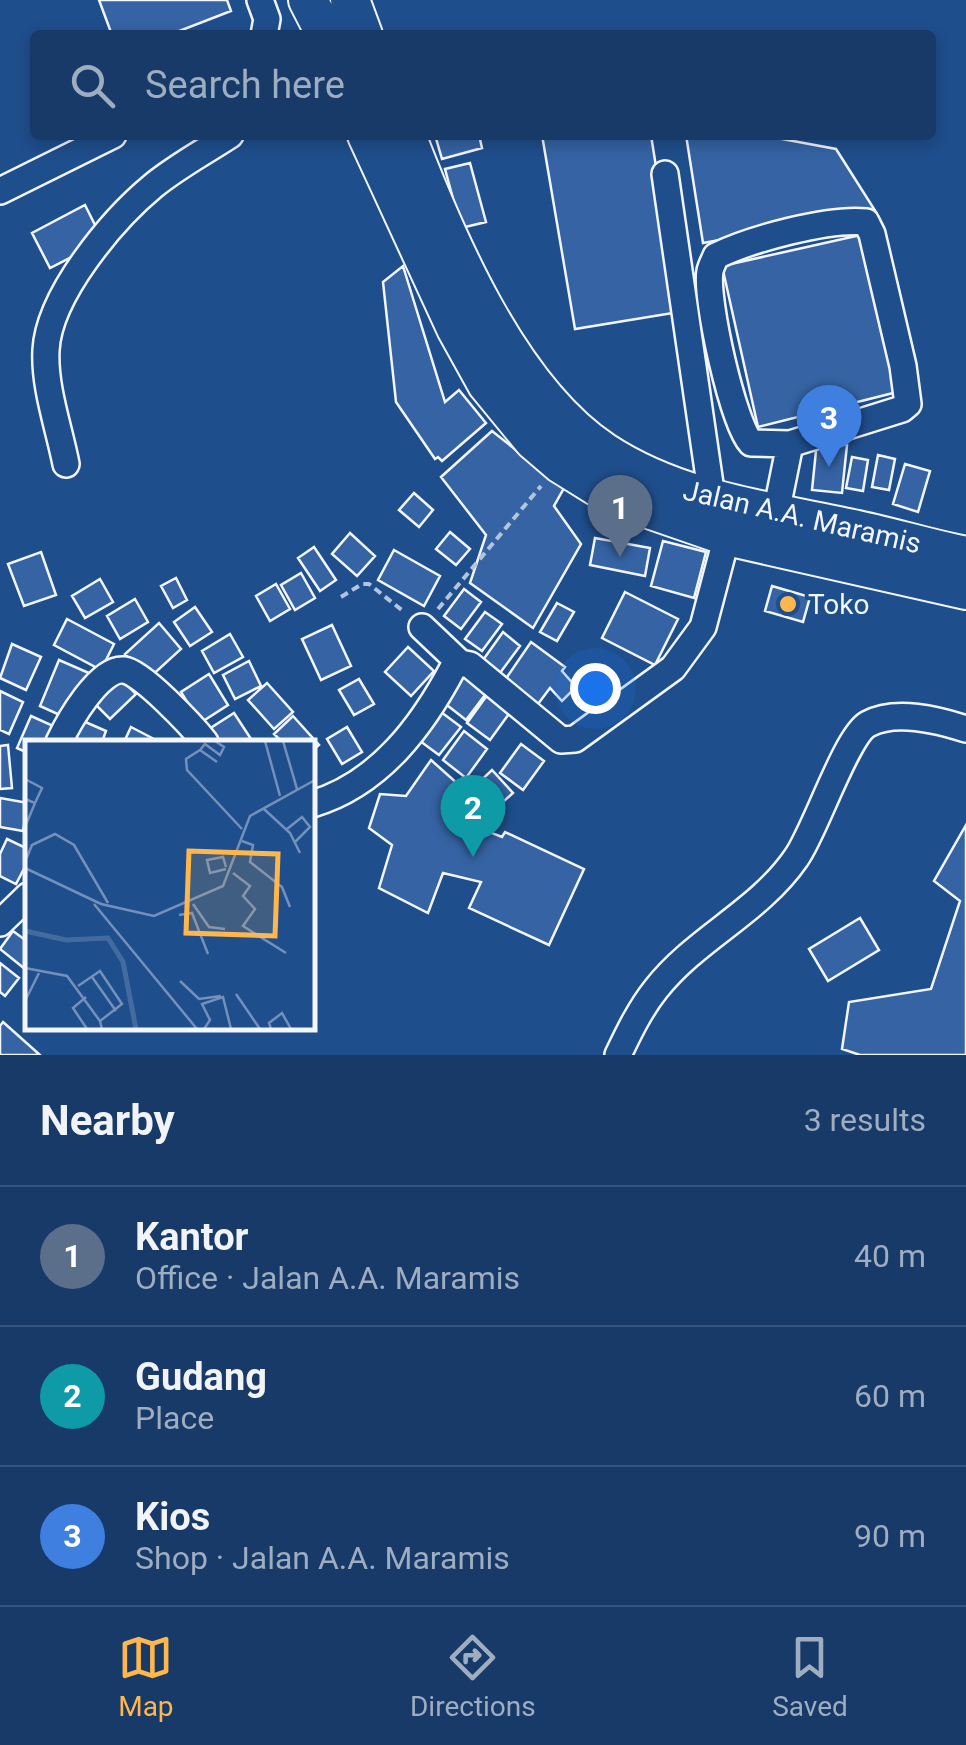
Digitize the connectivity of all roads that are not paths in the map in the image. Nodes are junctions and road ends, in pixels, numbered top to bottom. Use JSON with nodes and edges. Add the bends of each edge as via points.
{"nodes":[{"id":1,"x":260,"y":0,"type":"edge"},
{"id":2,"x":308,"y":0,"type":"edge"},
{"id":3,"x":350,"y":0,"type":"edge"},
{"id":4,"x":265,"y":30,"type":"edge"},
{"id":5,"x":323,"y":30,"type":"edge"},
{"id":6,"x":361,"y":30,"type":"edge"},
{"id":7,"x":103,"y":140,"type":"edge"},
{"id":8,"x":222,"y":140,"type":"edge"},
{"id":9,"x":369,"y":140,"type":"edge"},
{"id":10,"x":408,"y":140,"type":"edge"},
{"id":11,"x":665,"y":174,"type":"dead end"},
{"id":12,"x":0,"y":191,"type":"edge"},
{"id":13,"x":790,"y":444,"type":"junction"},
{"id":14,"x":66,"y":464,"type":"dead end"},
{"id":15,"x":712,"y":498,"type":"junction"},
{"id":16,"x":776,"y":514,"type":"junction"},
{"id":17,"x":726,"y":536,"type":"junction"},
{"id":18,"x":966,"y":556,"type":"edge"},
{"id":19,"x":966,"y":590,"type":"edge"},
{"id":20,"x":422,"y":627,"type":"road end"},
{"id":21,"x":460,"y":662,"type":"junction"},
{"id":22,"x":966,"y":729,"type":"edge"},
{"id":23,"x":60,"y":740,"type":"edge"},
{"id":24,"x":203,"y":740,"type":"edge"},
{"id":25,"x":315,"y":803,"type":"edge"},
{"id":26,"x":25,"y":899,"type":"edge"},
{"id":27,"x":0,"y":923,"type":"edge"},
{"id":28,"x":618,"y":1055,"type":"edge"}],
"edges":[{"from":1,"to":4,"type":"street"},
{"from":2,"to":5,"type":"highway"},
{"from":3,"to":6,"type":"highway"},
{"from":7,"to":12,"type":"street"},
{"from":8,"to":14,"type":"street","via":[[133,204],[59,303],[46,352]]},
{"from":9,"to":17,"type":"highway","via":[[479,369],[533,440],[614,496]]},
{"from":10,"to":15,"type":"highway","name":"Jalan A.A. Maramis","via":[[457,254],[525,375],[604,452]]},
{"from":11,"to":15,"type":"street"},
{"from":13,"to":13,"type":"street","via":[[751,443],[742,433],[710,271],[716,256],[742,244],[862,220],[872,234],[908,404]]},
{"from":13,"to":16,"type":"street"},
{"from":15,"to":16,"type":"highway","name":"Jalan A.A. Maramis"},
{"from":16,"to":18,"type":"highway","name":"Jalan A.A. Maramis"},
{"from":17,"to":19,"type":"highway"},
{"from":17,"to":21,"type":"street","via":[[702,627],[673,668],[575,739],[561,740]]},
{"from":20,"to":21,"type":"street"},
{"from":21,"to":25,"type":"street","via":[[400,748],[365,780]]},
{"from":22,"to":28,"type":"street","via":[[922,718],[866,725],[783,876],[658,986]]},
{"from":23,"to":24,"type":"street","via":[[71,715],[110,672],[124,670]]},
{"from":26,"to":27,"type":"street"}]}
